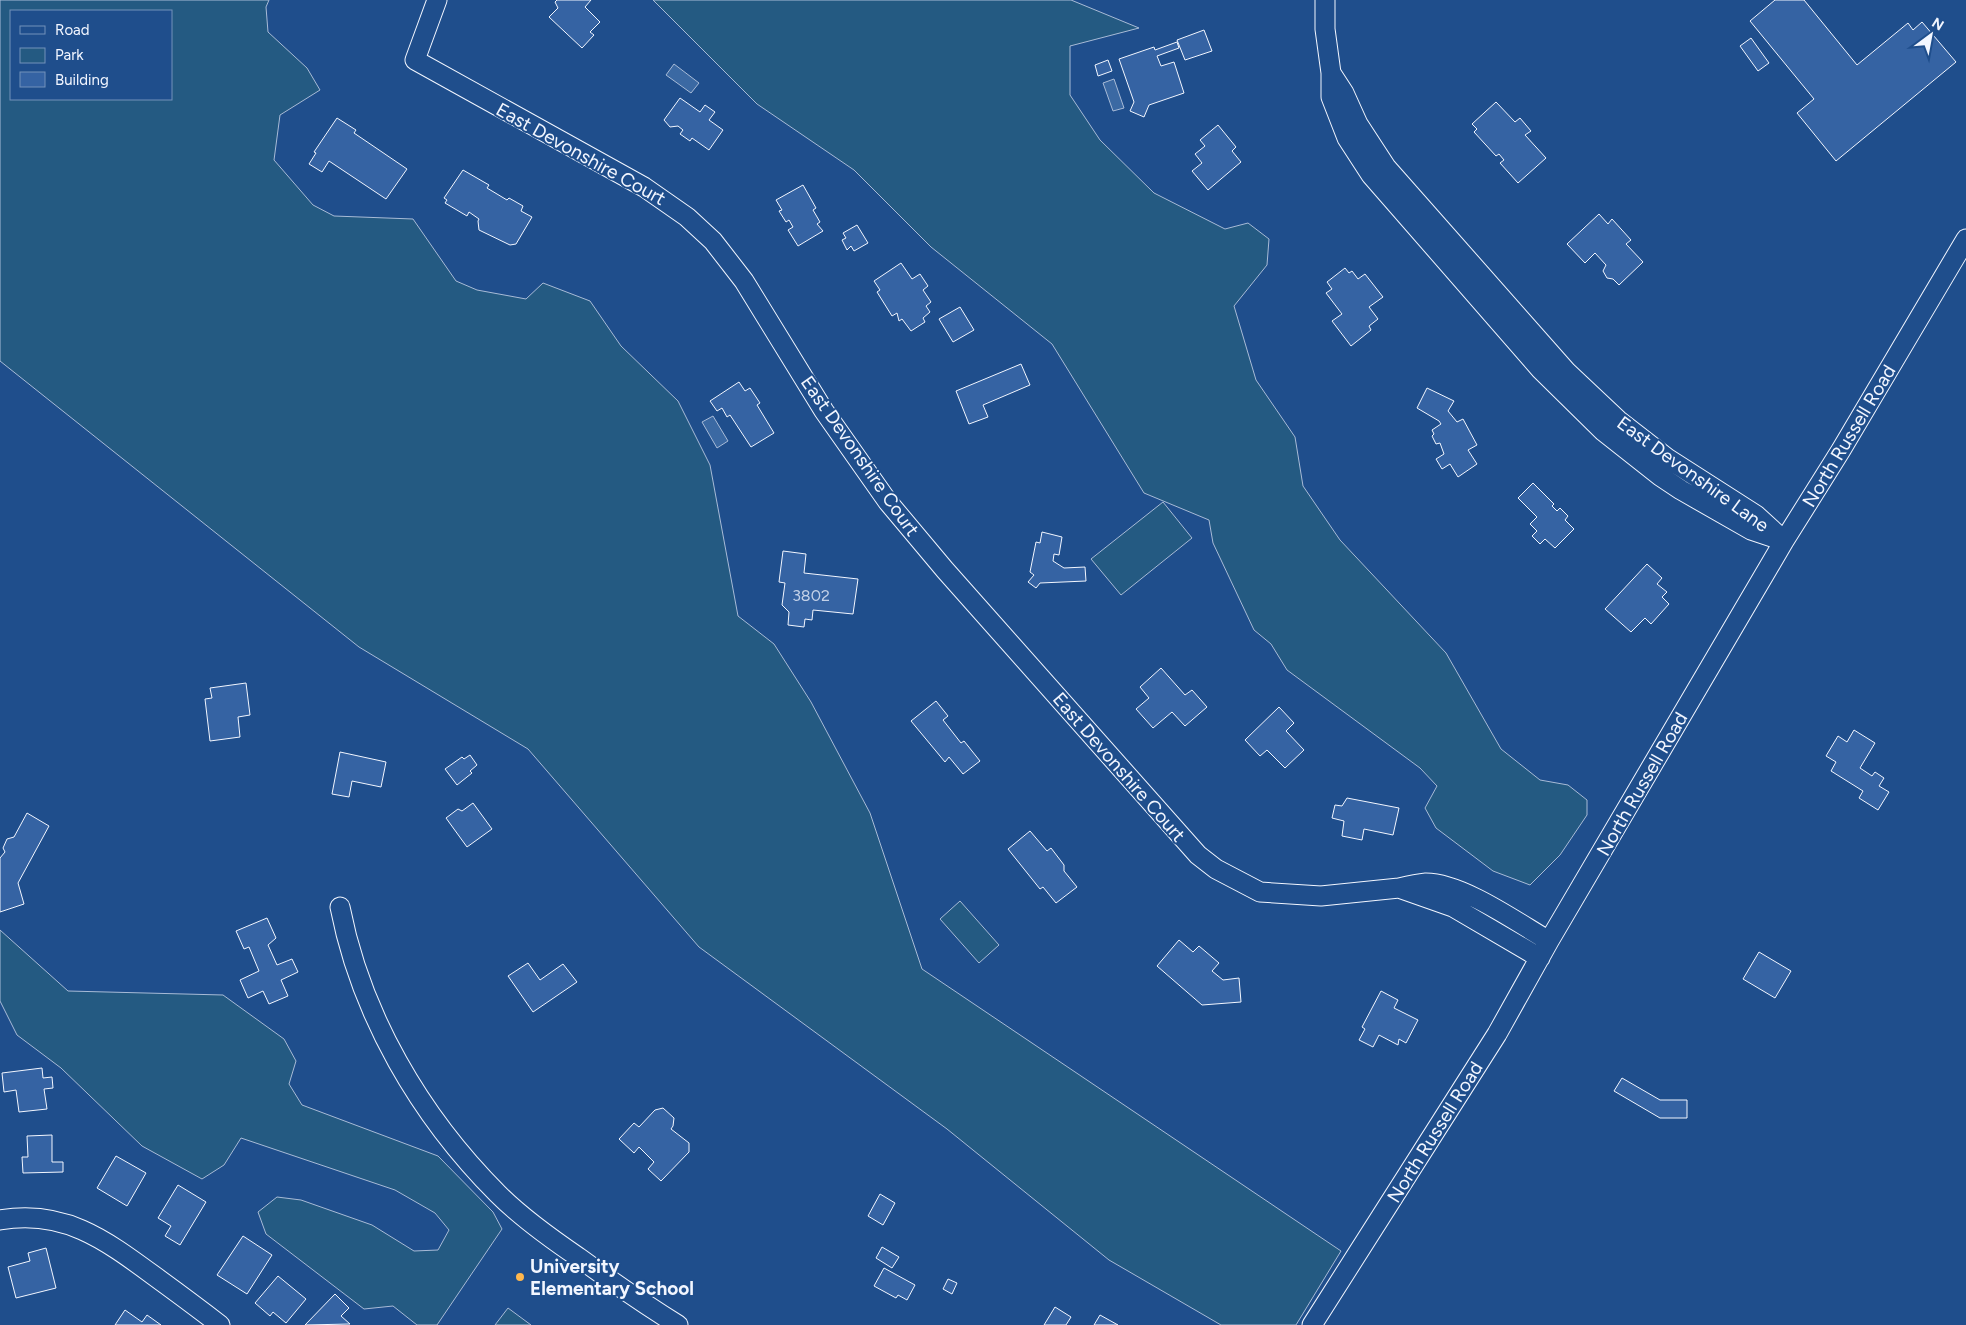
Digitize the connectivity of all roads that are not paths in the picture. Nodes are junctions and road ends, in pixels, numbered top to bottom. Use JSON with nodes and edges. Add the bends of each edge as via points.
{"nodes":[{"id":1,"x":437,"y":0,"type":"edge"},
{"id":2,"x":1325,"y":0,"type":"edge"},
{"id":3,"x":1966,"y":239,"type":"edge"},
{"id":4,"x":1784,"y":541,"type":"junction"},
{"id":5,"x":1399,"y":888,"type":"junction"},
{"id":6,"x":340,"y":907,"type":"dead end"},
{"id":7,"x":1549,"y":941,"type":"junction"},
{"id":8,"x":1540,"y":958,"type":"junction"},
{"id":9,"x":0,"y":1220,"type":"edge"},
{"id":10,"x":220,"y":1325,"type":"edge"},
{"id":11,"x":678,"y":1325,"type":"edge"},
{"id":12,"x":1312,"y":1325,"type":"edge"}],
"edges":[{"from":1,"to":5,"type":"street","name":"East Devonshire Court","via":[[415,60],[644,186],[713,241],[744,281],[824,411],[888,502],[1198,855],[1216,869],[1260,892],[1321,896]]},
{"from":2,"to":4,"type":"street","name":"East Devonshire Lane","via":[[1331,97],[1347,138],[1371,175],[1504,330],[1559,389],[1624,448],[1667,480],[1751,530]]},
{"from":3,"to":4,"type":"street","name":"North Russell Road"},
{"from":4,"to":7,"type":"street","name":"North Russell Road"},
{"from":5,"to":7,"type":"street","name":"East Devonshire Court","via":[[1427,883],[1449,887],[1478,899]]},
{"from":5,"to":8,"type":"street","name":"East Devonshire Court","via":[[1453,908]]},
{"from":6,"to":11,"type":"street","via":[[344,931],[377,1023],[429,1112],[464,1157],[498,1195],[535,1227]]},
{"from":7,"to":8,"type":"street","name":"North Russell Road"},
{"from":8,"to":12,"type":"street","name":"North Russell Road","via":[[1497,1034]]},
{"from":9,"to":10,"type":"street","via":[[43,1218],[90,1233],[116,1248]]}]}
